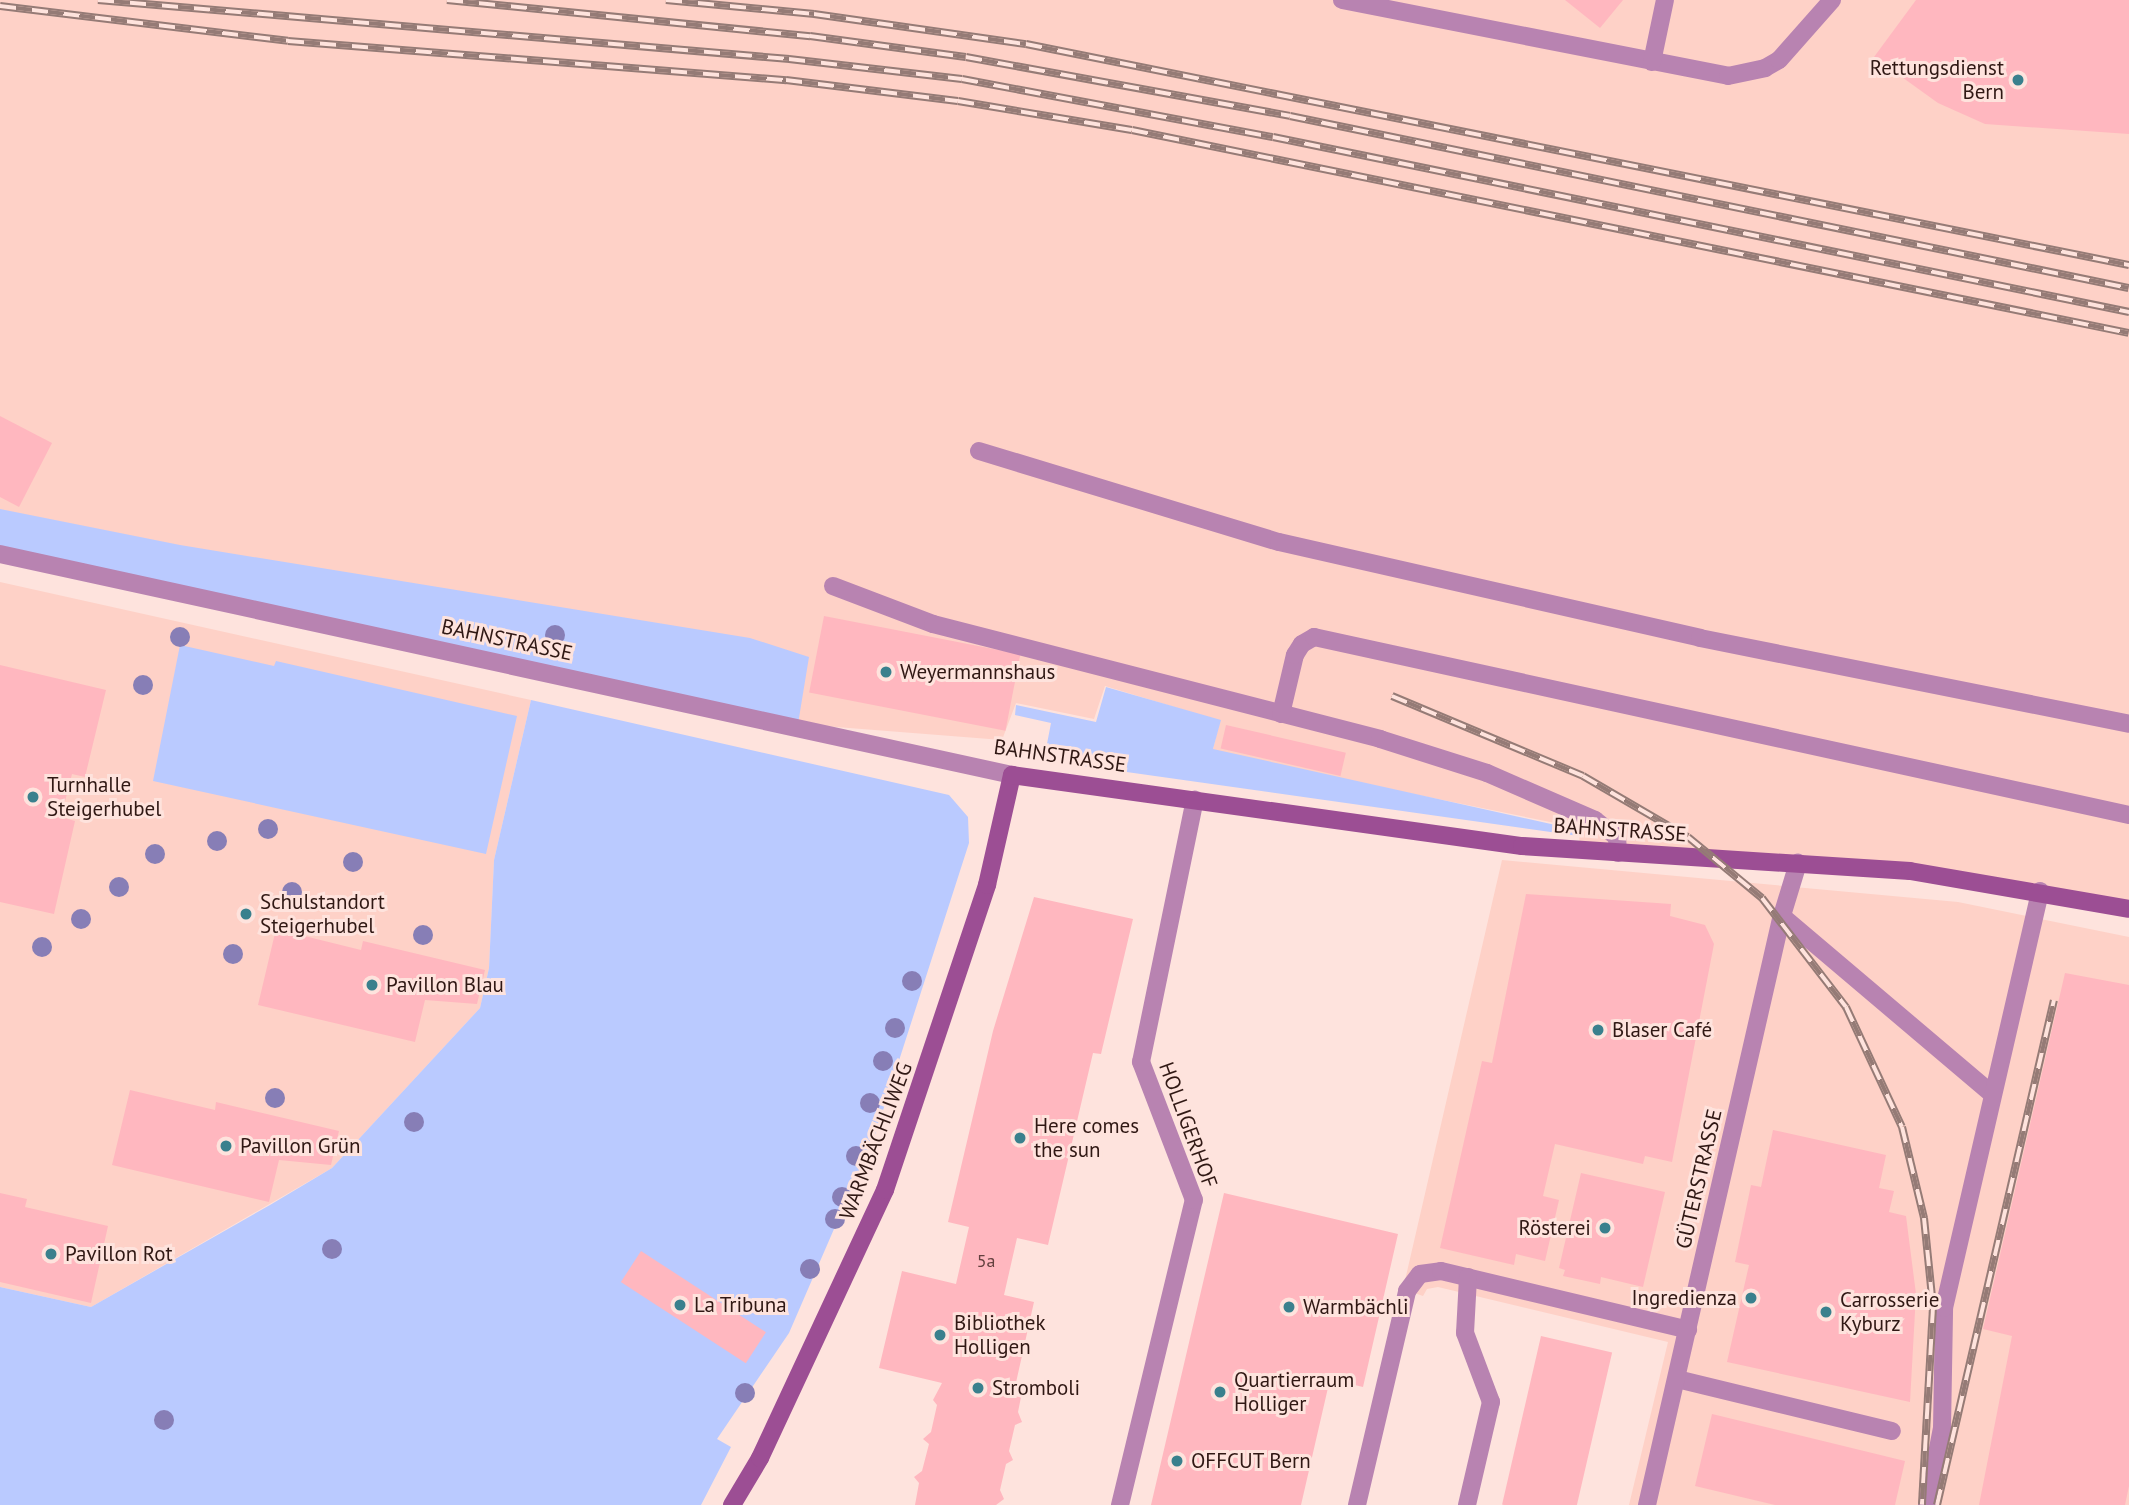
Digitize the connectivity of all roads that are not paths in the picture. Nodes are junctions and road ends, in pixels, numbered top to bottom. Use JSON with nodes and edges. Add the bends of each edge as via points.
{"nodes":[{"id":1,"x":1342,"y":0,"type":"edge"},
{"id":2,"x":1665,"y":0,"type":"edge"},
{"id":3,"x":1832,"y":0,"type":"edge"},
{"id":4,"x":1652,"y":62,"type":"junction"},
{"id":5,"x":979,"y":452,"type":"dead end"},
{"id":6,"x":0,"y":554,"type":"edge"},
{"id":7,"x":833,"y":586,"type":"dead end"},
{"id":8,"x":1281,"y":714,"type":"junction"},
{"id":9,"x":2129,"y":724,"type":"edge"},
{"id":10,"x":1012,"y":775,"type":"junction"},
{"id":11,"x":1195,"y":799,"type":"junction"},
{"id":12,"x":2129,"y":815,"type":"edge"},
{"id":13,"x":1618,"y":853,"type":"junction"},
{"id":14,"x":1798,"y":863,"type":"junction"},
{"id":15,"x":2040,"y":891,"type":"junction"},
{"id":16,"x":2129,"y":909,"type":"edge"},
{"id":17,"x":1782,"y":916,"type":"junction"},
{"id":18,"x":1991,"y":1093,"type":"junction"},
{"id":19,"x":1468,"y":1277,"type":"junction"},
{"id":20,"x":1688,"y":1330,"type":"junction"},
{"id":21,"x":1677,"y":1379,"type":"junction"},
{"id":22,"x":1892,"y":1431,"type":"dead end"},
{"id":23,"x":732,"y":1505,"type":"edge"},
{"id":24,"x":1120,"y":1505,"type":"edge"},
{"id":25,"x":1357,"y":1505,"type":"edge"},
{"id":26,"x":1467,"y":1505,"type":"edge"},
{"id":27,"x":1647,"y":1505,"type":"edge"},
{"id":28,"x":1927,"y":1505,"type":"edge"}],
"edges":[{"from":1,"to":4,"type":"street"},
{"from":2,"to":4,"type":"street"},
{"from":3,"to":4,"type":"street","via":[[1795,46],[1765,68],[1728,76]]},
{"from":5,"to":9,"type":"street","via":[[1279,542],[1700,638]]},
{"from":6,"to":10,"type":"street","name":"BAHNSTRASSE"},
{"from":7,"to":8,"type":"street","via":[[933,624]]},
{"from":8,"to":12,"type":"street","via":[[1295,655],[1314,637]]},
{"from":8,"to":13,"type":"street","via":[[1488,772],[1595,820],[1617,836]]},
{"from":10,"to":11,"type":"street","name":"BAHNSTRASSE"},
{"from":10,"to":23,"type":"street","name":"WARMBÄCHLIWEG","via":[[988,885],[885,1190],[760,1458]]},
{"from":11,"to":13,"type":"street","name":"BAHNSTRASSE","via":[[1522,846]]},
{"from":11,"to":24,"type":"street","name":"HOLLIGERHOF","via":[[1141,1062],[1194,1200]]},
{"from":13,"to":14,"type":"street","name":"BAHNSTRASSE"},
{"from":14,"to":15,"type":"street","name":"BAHNSTRASSE","via":[[1910,871]]},
{"from":14,"to":17,"type":"street","name":"GÜTERSTRASSE"},
{"from":15,"to":16,"type":"street","name":"BAHNSTRASSE"},
{"from":15,"to":18,"type":"street"},
{"from":17,"to":18,"type":"street"},
{"from":17,"to":20,"type":"street","name":"GÜTERSTRASSE"},
{"from":18,"to":28,"type":"street","via":[[1944,1308],[1942,1428]]},
{"from":19,"to":20,"type":"street"},
{"from":19,"to":25,"type":"street","via":[[1431,1270],[1416,1276],[1409,1286]]},
{"from":19,"to":26,"type":"street","via":[[1465,1333],[1491,1402]]},
{"from":20,"to":21,"type":"street","name":"GÜTERSTRASSE"},
{"from":21,"to":22,"type":"street"},
{"from":21,"to":27,"type":"street","name":"GÜTERSTRASSE"}]}
